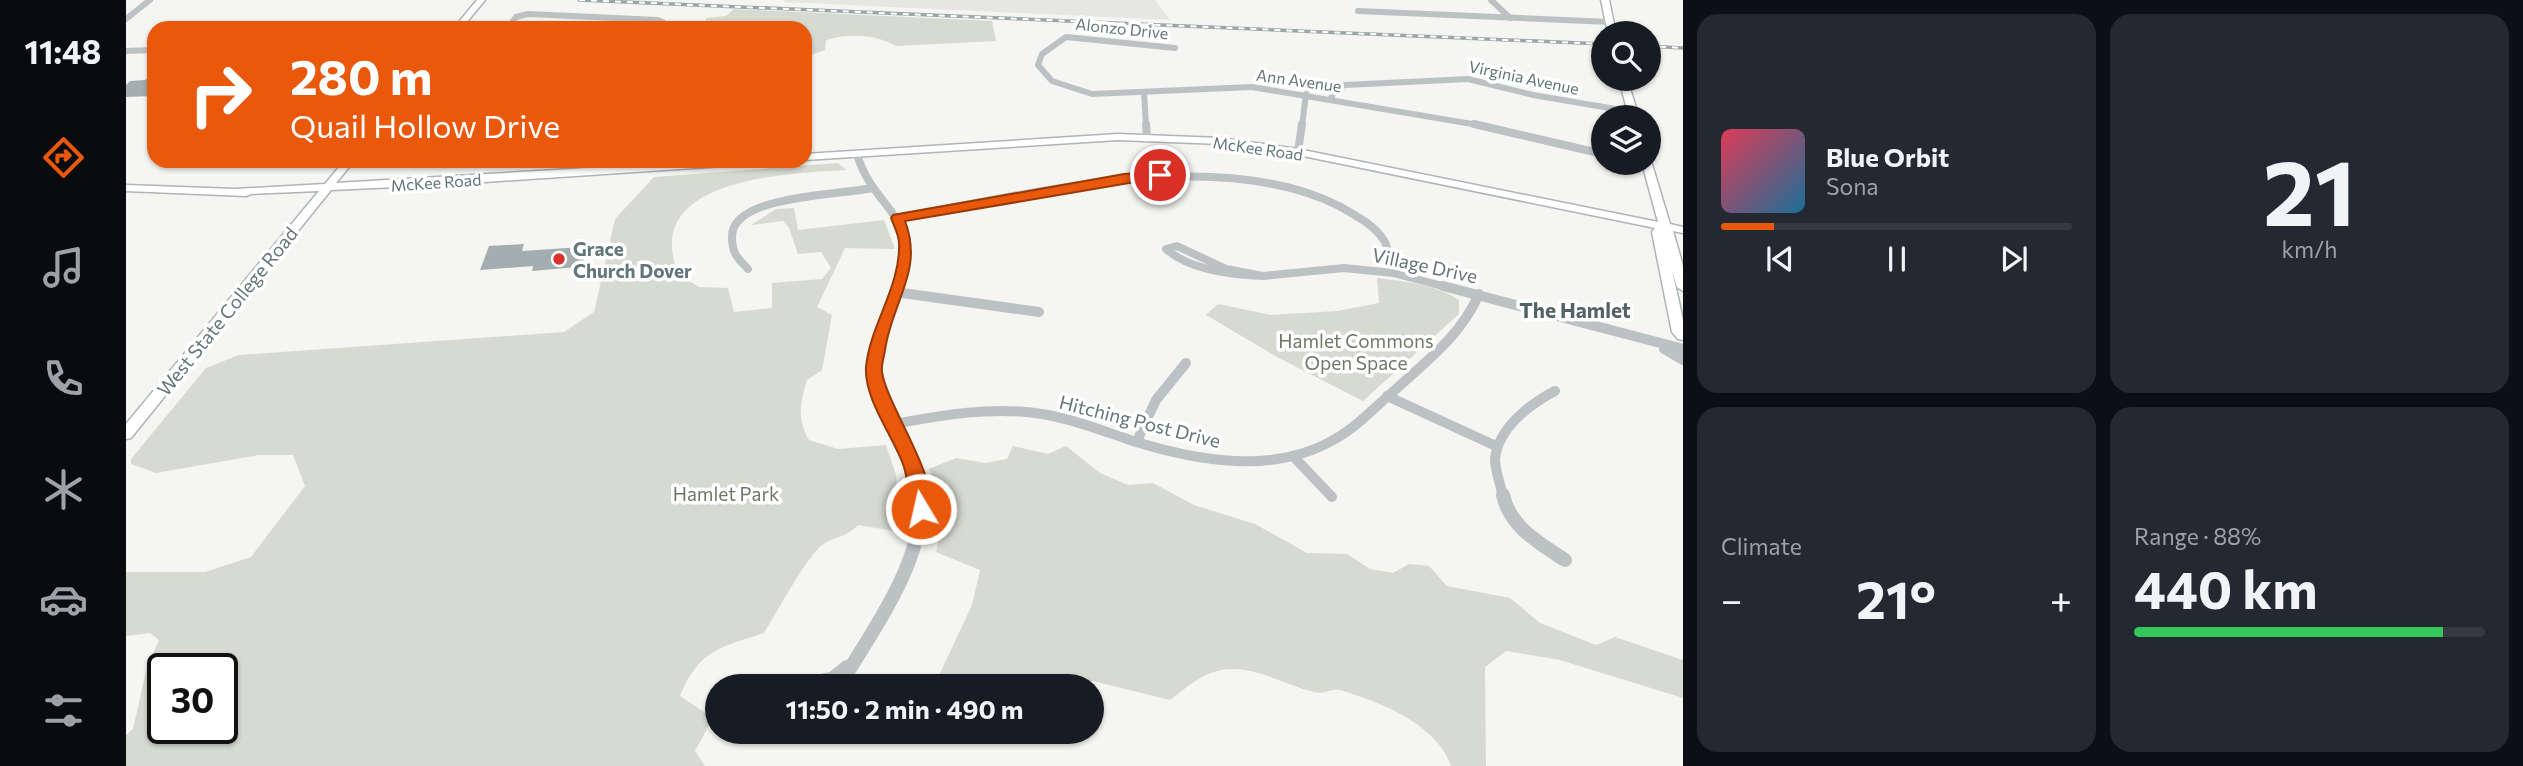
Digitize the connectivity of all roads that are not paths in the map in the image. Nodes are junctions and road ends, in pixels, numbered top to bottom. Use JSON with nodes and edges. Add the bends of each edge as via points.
{"nodes":[{"id":1,"x":150,"y":0,"type":"edge"},
{"id":2,"x":481,"y":0,"type":"edge"},
{"id":3,"x":1491,"y":0,"type":"edge"},
{"id":4,"x":1605,"y":0,"type":"edge"},
{"id":5,"x":1358,"y":11,"type":"dead end"},
{"id":6,"x":1510,"y":18,"type":"junction"},
{"id":7,"x":126,"y":19,"type":"edge"},
{"id":8,"x":464,"y":21,"type":"edge"},
{"id":9,"x":513,"y":21,"type":"edge"},
{"id":10,"x":660,"y":21,"type":"edge"},
{"id":11,"x":1591,"y":21,"type":"edge"},
{"id":12,"x":1610,"y":21,"type":"edge"},
{"id":13,"x":1066,"y":37,"type":"joint"},
{"id":14,"x":1175,"y":48,"type":"dead end"},
{"id":15,"x":147,"y":50,"type":"edge"},
{"id":16,"x":126,"y":51,"type":"edge"},
{"id":17,"x":1144,"y":92,"type":"junction"},
{"id":18,"x":1306,"y":94,"type":"junction"},
{"id":19,"x":1331,"y":98,"type":"junction"},
{"id":20,"x":1591,"y":106,"type":"edge"},
{"id":21,"x":1147,"y":138,"type":"junction"},
{"id":22,"x":1591,"y":151,"type":"edge"},
{"id":23,"x":1298,"y":152,"type":"junction"},
{"id":24,"x":857,"y":154,"type":"junction"},
{"id":25,"x":812,"y":157,"type":"edge"},
{"id":26,"x":344,"y":168,"type":"edge"},
{"id":27,"x":644,"y":168,"type":"edge"},
{"id":28,"x":1650,"y":175,"type":"edge"},
{"id":29,"x":126,"y":188,"type":"edge"},
{"id":30,"x":328,"y":188,"type":"junction"},
{"id":31,"x":872,"y":188,"type":"junction"},
{"id":32,"x":1659,"y":211,"type":"junction"},
{"id":33,"x":1616,"y":216,"type":"junction"},
{"id":34,"x":897,"y":218,"type":"junction"},
{"id":35,"x":1663,"y":226,"type":"junction"},
{"id":36,"x":1683,"y":230,"type":"edge"},
{"id":37,"x":1678,"y":243,"type":"edge"},
{"id":38,"x":748,"y":269,"type":"dead end"},
{"id":39,"x":1393,"y":273,"type":"junction"},
{"id":40,"x":1263,"y":276,"type":"junction"},
{"id":41,"x":1683,"y":287,"type":"edge"},
{"id":42,"x":895,"y":292,"type":"junction"},
{"id":43,"x":1479,"y":294,"type":"junction"},
{"id":44,"x":1039,"y":312,"type":"dead end"},
{"id":45,"x":1577,"y":320,"type":"junction"},
{"id":46,"x":1683,"y":336,"type":"edge"},
{"id":47,"x":1636,"y":338,"type":"junction"},
{"id":48,"x":1683,"y":343,"type":"edge"},
{"id":49,"x":1683,"y":349,"type":"edge"},
{"id":50,"x":1683,"y":360,"type":"edge"},
{"id":51,"x":1186,"y":363,"type":"dead end"},
{"id":52,"x":1555,"y":391,"type":"dead end"},
{"id":53,"x":1387,"y":396,"type":"junction"},
{"id":54,"x":894,"y":424,"type":"junction"},
{"id":55,"x":126,"y":434,"type":"edge"},
{"id":56,"x":1137,"y":441,"type":"junction"},
{"id":57,"x":1496,"y":446,"type":"junction"},
{"id":58,"x":1293,"y":456,"type":"junction"},
{"id":59,"x":1332,"y":497,"type":"dead end"},
{"id":60,"x":1565,"y":560,"type":"dead end"},
{"id":61,"x":855,"y":661,"type":"junction"},
{"id":62,"x":838,"y":674,"type":"edge"},
{"id":63,"x":847,"y":674,"type":"edge"}],
"edges":[{"from":1,"to":7,"type":"street"},
{"from":2,"to":8,"type":"main road"},
{"from":3,"to":6,"type":"street"},
{"from":4,"to":12,"type":"main road"},
{"from":5,"to":6,"type":"street"},
{"from":6,"to":11,"type":"street"},
{"from":9,"to":10,"type":"street","via":[[528,14]]},
{"from":13,"to":14,"type":"street","name":"Alonzo Drive"},
{"from":13,"to":17,"type":"street","name":"Ann Avenue","via":[[1040,58],[1039,69],[1047,77],[1092,93]]},
{"from":15,"to":16,"type":"street"},
{"from":17,"to":18,"type":"street","name":"Ann Avenue","via":[[1231,86]]},
{"from":17,"to":21,"type":"street"},
{"from":18,"to":19,"type":"street","name":"Ann Avenue"},
{"from":18,"to":23,"type":"street"},
{"from":19,"to":20,"type":"street","name":"Virginia Avenue","via":[[1345,85],[1457,78]]},
{"from":19,"to":22,"type":"street","name":"Ann Avenue"},
{"from":21,"to":23,"type":"main road","name":"McKee Road","via":[[1220,141]]},
{"from":21,"to":24,"type":"main road","name":"McKee Road"},
{"from":23,"to":33,"type":"main road","name":"McKee Road"},
{"from":24,"to":25,"type":"main road","name":"McKee Road"},
{"from":24,"to":31,"type":"street","via":[[861,174]]},
{"from":26,"to":30,"type":"main road","name":"West State College Road"},
{"from":27,"to":30,"type":"main road","name":"McKee Road"},
{"from":28,"to":32,"type":"main road"},
{"from":29,"to":30,"type":"main road","name":"McKee Road"},
{"from":30,"to":55,"type":"main road","name":"West State College Road"},
{"from":31,"to":34,"type":"street"},
{"from":31,"to":38,"type":"street","via":[[771,202],[744,213],[732,230],[734,256]]},
{"from":32,"to":33,"type":"main road"},
{"from":32,"to":35,"type":"main road"},
{"from":33,"to":35,"type":"main road","name":"McKee Road"},
{"from":34,"to":39,"type":"street","via":[[1124,178],[1219,177],[1294,191],[1353,213],[1386,239],[1393,255]]},
{"from":34,"to":42,"type":"street","via":[[906,251]]},
{"from":35,"to":36,"type":"main road","name":"McKee Road"},
{"from":35,"to":37,"type":"main road"},
{"from":35,"to":46,"type":"main road","via":[[1658,232]]},
{"from":37,"to":41,"type":"main road"},
{"from":39,"to":40,"type":"street","name":"Village Drive","via":[[1345,268]]},
{"from":39,"to":43,"type":"street","name":"Village Drive"},
{"from":40,"to":40,"type":"street","name":"Village Drive","via":[[1226,268],[1177,246],[1166,249],[1206,269]]},
{"from":42,"to":44,"type":"street"},
{"from":42,"to":54,"type":"street","via":[[880,330],[874,370]]},
{"from":43,"to":45,"type":"street","name":"Village Drive"},
{"from":43,"to":53,"type":"street","name":"Hitching Post Drive","via":[[1461,332]]},
{"from":45,"to":47,"type":"street","name":"Village Drive"},
{"from":45,"to":48,"type":"street","name":"Village Drive"},
{"from":47,"to":49,"type":"street","name":"Village Drive"},
{"from":47,"to":50,"type":"street"},
{"from":51,"to":56,"type":"street","via":[[1156,400]]},
{"from":52,"to":57,"type":"street","via":[[1535,401]]},
{"from":53,"to":57,"type":"street"},
{"from":53,"to":58,"type":"street","name":"Hitching Post Drive","via":[[1341,435]]},
{"from":54,"to":56,"type":"street","name":"Hitching Post Drive","via":[[955,413],[1013,411],[1061,418]]},
{"from":54,"to":61,"type":"street","via":[[920,488],[919,521],[915,545]]},
{"from":56,"to":58,"type":"street","name":"Hitching Post Drive","via":[[1226,461]]},
{"from":57,"to":60,"type":"street","via":[[1497,475],[1511,516],[1531,538]]},
{"from":58,"to":59,"type":"street"},
{"from":61,"to":62,"type":"street"},
{"from":61,"to":63,"type":"street"}]}
